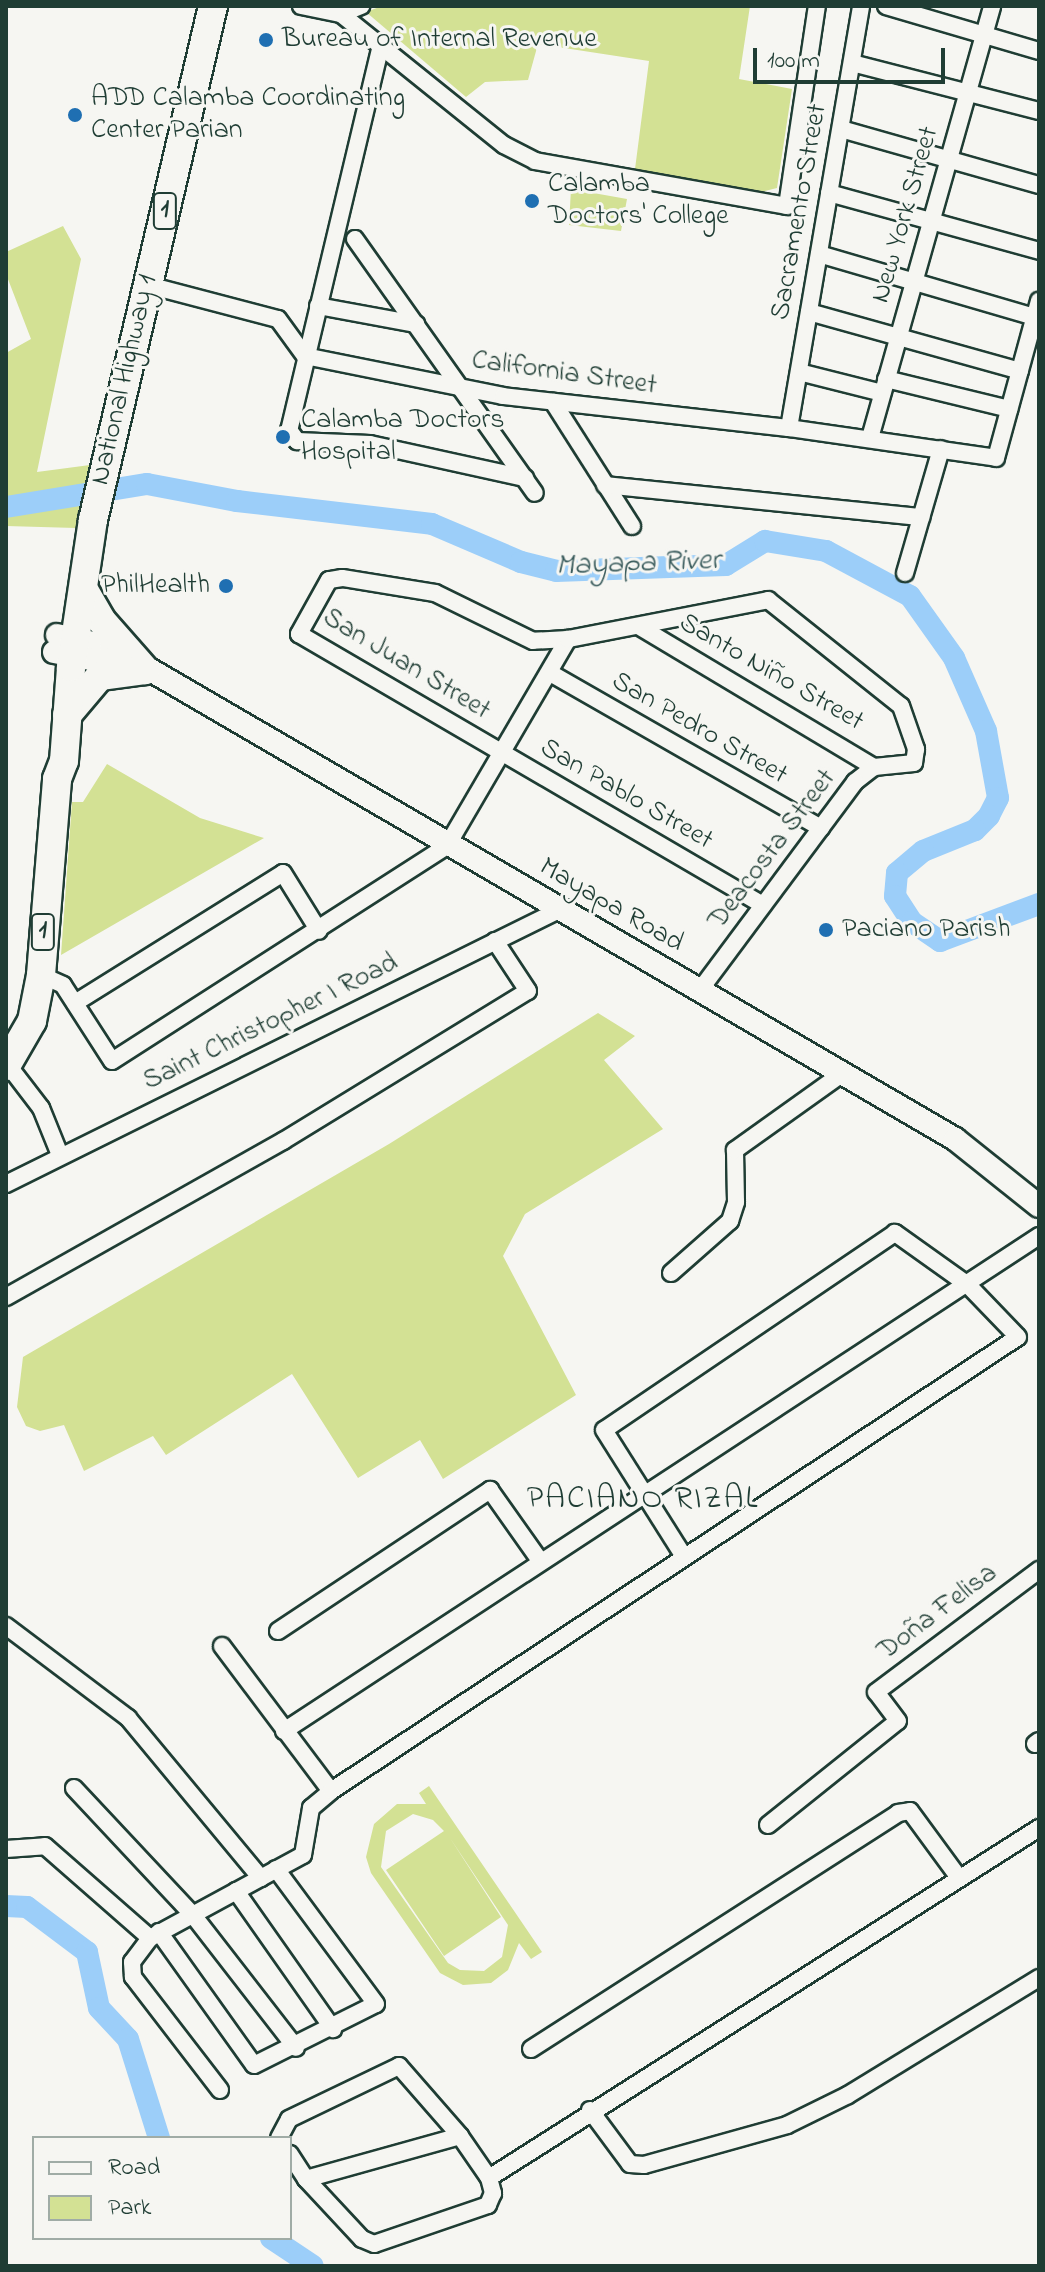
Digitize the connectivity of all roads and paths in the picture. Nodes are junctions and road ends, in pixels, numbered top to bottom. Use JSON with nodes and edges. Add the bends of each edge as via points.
{"nodes":[{"id":1,"x":213,"y":6,"type":"edge"},
{"id":2,"x":301,"y":6,"type":"edge"},
{"id":3,"x":361,"y":6,"type":"edge"},
{"id":4,"x":817,"y":6,"type":"edge"},
{"id":5,"x":861,"y":6,"type":"edge"},
{"id":6,"x":886,"y":6,"type":"edge"},
{"id":7,"x":992,"y":6,"type":"edge"},
{"id":8,"x":341,"y":14,"type":"junction"},
{"id":9,"x":984,"y":35,"type":"junction"},
{"id":10,"x":381,"y":45,"type":"junction"},
{"id":11,"x":1039,"y":51,"type":"edge"},
{"id":12,"x":852,"y":63,"type":"junction"},
{"id":13,"x":967,"y":93,"type":"junction"},
{"id":14,"x":1039,"y":111,"type":"edge"},
{"id":15,"x":841,"y":129,"type":"junction"},
{"id":16,"x":948,"y":159,"type":"junction"},
{"id":17,"x":1039,"y":185,"type":"edge"},
{"id":18,"x":829,"y":193,"type":"junction"},
{"id":19,"x":931,"y":220,"type":"junction"},
{"id":20,"x":355,"y":239,"type":"dead end"},
{"id":21,"x":1039,"y":251,"type":"edge"},
{"id":22,"x":819,"y":254,"type":"junction"},
{"id":23,"x":914,"y":281,"type":"junction"},
{"id":24,"x":148,"y":285,"type":"junction"},
{"id":25,"x":318,"y":306,"type":"junction"},
{"id":26,"x":1037,"y":309,"type":"edge"},
{"id":27,"x":809,"y":312,"type":"junction"},
{"id":28,"x":416,"y":324,"type":"junction"},
{"id":29,"x":899,"y":336,"type":"junction"},
{"id":30,"x":305,"y":356,"type":"junction"},
{"id":31,"x":1020,"y":371,"type":"junction"},
{"id":32,"x":799,"y":372,"type":"junction"},
{"id":33,"x":884,"y":386,"type":"junction"},
{"id":34,"x":460,"y":387,"type":"junction"},
{"id":35,"x":553,"y":402,"type":"junction"},
{"id":36,"x":1009,"y":409,"type":"junction"},
{"id":37,"x":789,"y":428,"type":"junction"},
{"id":38,"x":870,"y":438,"type":"junction"},
{"id":39,"x":941,"y":449,"type":"junction"},
{"id":40,"x":525,"y":478,"type":"junction"},
{"id":41,"x":605,"y":485,"type":"junction"},
{"id":42,"x":535,"y":493,"type":"dead end"},
{"id":43,"x":921,"y":517,"type":"junction"},
{"id":44,"x":93,"y":520,"type":"junction"},
{"id":45,"x":632,"y":526,"type":"dead end"},
{"id":46,"x":905,"y":573,"type":"dead end"},
{"id":47,"x":84,"y":590,"type":"junction"},
{"id":48,"x":640,"y":627,"type":"junction"},
{"id":49,"x":568,"y":639,"type":"junction"},
{"id":50,"x":65,"y":645,"type":"junction"},
{"id":51,"x":145,"y":670,"type":"junction"},
{"id":52,"x":552,"y":674,"type":"junction"},
{"id":53,"x":67,"y":715,"type":"junction"},
{"id":54,"x":504,"y":754,"type":"junction"},
{"id":55,"x":874,"y":767,"type":"junction"},
{"id":56,"x":57,"y":779,"type":"junction"},
{"id":57,"x":821,"y":828,"type":"junction"},
{"id":58,"x":447,"y":846,"type":"junction"},
{"id":59,"x":763,"y":905,"type":"junction"},
{"id":60,"x":559,"y":910,"type":"junction"},
{"id":61,"x":319,"y":931,"type":"junction"},
{"id":62,"x":495,"y":941,"type":"junction"},
{"id":63,"x":41,"y":975,"type":"junction"},
{"id":64,"x":699,"y":991,"type":"junction"},
{"id":65,"x":75,"y":1003,"type":"junction"},
{"id":66,"x":7,"y":1066,"type":"edge"},
{"id":67,"x":843,"y":1073,"type":"junction"},
{"id":68,"x":60,"y":1155,"type":"junction"},
{"id":69,"x":6,"y":1184,"type":"edge"},
{"id":70,"x":1039,"y":1206,"type":"edge"},
{"id":71,"x":1039,"y":1236,"type":"edge"},
{"id":72,"x":671,"y":1273,"type":"dead end"},
{"id":73,"x":968,"y":1285,"type":"junction"},
{"id":74,"x":6,"y":1297,"type":"edge"},
{"id":75,"x":645,"y":1494,"type":"junction"},
{"id":76,"x":683,"y":1555,"type":"junction"},
{"id":77,"x":541,"y":1562,"type":"junction"},
{"id":78,"x":1039,"y":1570,"type":"edge"},
{"id":79,"x":6,"y":1626,"type":"edge"},
{"id":80,"x":278,"y":1631,"type":"dead end"},
{"id":81,"x":222,"y":1646,"type":"dead end"},
{"id":82,"x":284,"y":1731,"type":"junction"},
{"id":83,"x":74,"y":1788,"type":"dead end"},
{"id":84,"x":331,"y":1791,"type":"junction"},
{"id":85,"x":768,"y":1825,"type":"dead end"},
{"id":86,"x":1038,"y":1832,"type":"edge"},
{"id":87,"x":6,"y":1849,"type":"edge"},
{"id":88,"x":269,"y":1874,"type":"junction"},
{"id":89,"x":957,"y":1875,"type":"junction"},
{"id":90,"x":236,"y":1891,"type":"junction"},
{"id":91,"x":193,"y":1915,"type":"junction"},
{"id":92,"x":154,"y":1935,"type":"junction"},
{"id":93,"x":1039,"y":1978,"type":"edge"},
{"id":94,"x":333,"y":2029,"type":"junction"},
{"id":95,"x":296,"y":2048,"type":"junction"},
{"id":96,"x":531,"y":2049,"type":"dead end"},
{"id":97,"x":220,"y":2090,"type":"dead end"},
{"id":98,"x":590,"y":2110,"type":"junction"},
{"id":99,"x":280,"y":2136,"type":"edge"},
{"id":100,"x":460,"y":2136,"type":"junction"},
{"id":101,"x":292,"y":2157,"type":"edge"},
{"id":102,"x":489,"y":2178,"type":"junction"},
{"id":103,"x":306,"y":2179,"type":"junction"}],
"edges":[{"from":1,"to":24,"type":"highway","name":"National Highway 1","number":"1"},
{"from":2,"to":8,"type":"street"},
{"from":3,"to":8,"type":"street"},
{"from":4,"to":10,"type":"street","via":[[787,206],[535,161],[504,145]]},
{"from":5,"to":12,"type":"street","name":"Sacramento Street"},
{"from":6,"to":9,"type":"street"},
{"from":7,"to":9,"type":"street","name":"New York Street"},
{"from":8,"to":10,"type":"street"},
{"from":9,"to":11,"type":"street"},
{"from":9,"to":13,"type":"street","name":"New York Street"},
{"from":10,"to":25,"type":"street"},
{"from":12,"to":13,"type":"street"},
{"from":12,"to":15,"type":"street","name":"Sacramento Street"},
{"from":13,"to":14,"type":"street"},
{"from":13,"to":16,"type":"street","name":"New York Street"},
{"from":15,"to":16,"type":"street"},
{"from":15,"to":18,"type":"street","name":"Sacramento Street"},
{"from":16,"to":17,"type":"street"},
{"from":16,"to":19,"type":"street","name":"New York Street"},
{"from":18,"to":19,"type":"street"},
{"from":18,"to":22,"type":"street","name":"Sacramento Street"},
{"from":19,"to":21,"type":"street"},
{"from":19,"to":23,"type":"street","name":"New York Street"},
{"from":20,"to":28,"type":"street"},
{"from":22,"to":23,"type":"street"},
{"from":22,"to":27,"type":"street","name":"Sacramento Street"},
{"from":23,"to":26,"type":"street"},
{"from":23,"to":29,"type":"street","name":"New York Street"},
{"from":24,"to":30,"type":"street","via":[[278,319]]},
{"from":24,"to":44,"type":"highway","name":"National Highway 1","number":"1"},
{"from":25,"to":28,"type":"street"},
{"from":25,"to":30,"type":"street"},
{"from":26,"to":31,"type":"street"},
{"from":27,"to":29,"type":"street"},
{"from":27,"to":32,"type":"street","name":"Sacramento Street"},
{"from":28,"to":34,"type":"street"},
{"from":29,"to":31,"type":"street"},
{"from":29,"to":33,"type":"street","name":"New York Street"},
{"from":30,"to":34,"type":"street","name":"California Street"},
{"from":30,"to":40,"type":"street","via":[[290,414],[289,430],[297,441],[370,444]]},
{"from":31,"to":36,"type":"street"},
{"from":32,"to":33,"type":"street"},
{"from":32,"to":37,"type":"street","name":"Sacramento Street"},
{"from":33,"to":36,"type":"street"},
{"from":33,"to":38,"type":"street","name":"New York Street"},
{"from":34,"to":35,"type":"street","name":"California Street"},
{"from":34,"to":40,"type":"street"},
{"from":35,"to":37,"type":"street","name":"California Street"},
{"from":35,"to":41,"type":"street"},
{"from":36,"to":39,"type":"street","name":"California Street","via":[[996,458]]},
{"from":37,"to":38,"type":"street","name":"California Street"},
{"from":38,"to":39,"type":"street","name":"California Street"},
{"from":39,"to":43,"type":"street"},
{"from":40,"to":42,"type":"street"},
{"from":41,"to":43,"type":"street"},
{"from":41,"to":45,"type":"street"},
{"from":43,"to":46,"type":"street"},
{"from":44,"to":47,"type":"highway","name":"National Highway 1","number":"1"},
{"from":44,"to":50,"type":"highway","name":"National Highway 1","number":"1","via":[[76,549]]},
{"from":47,"to":50,"type":"highway","name":"National Highway 1","number":"1"},
{"from":47,"to":51,"type":"highway","via":[[101,620]]},
{"from":48,"to":49,"type":"street","name":"Deacosta Street"},
{"from":48,"to":55,"type":"street","name":"Santo Niño Street"},
{"from":48,"to":55,"type":"street","name":"Deacosta Street","via":[[768,600],[901,706],[916,749],[914,763]]},
{"from":49,"to":52,"type":"street"},
{"from":49,"to":54,"type":"street","name":"San Juan Street","via":[[533,641],[435,593],[329,580],[299,634]]},
{"from":50,"to":51,"type":"main road","name":"Mayapa Road","via":[[111,647]]},
{"from":50,"to":53,"type":"highway","name":"National Highway 1","number":"1"},
{"from":50,"to":56,"type":"highway","name":"National Highway 1","number":"1","via":[[47,759]]},
{"from":51,"to":53,"type":"highway","via":[[100,676]]},
{"from":51,"to":58,"type":"main road","name":"Mayapa Road"},
{"from":52,"to":54,"type":"street"},
{"from":52,"to":57,"type":"street","name":"San Pedro Street"},
{"from":53,"to":56,"type":"highway","name":"National Highway 1","number":"1","via":[[64,761]]},
{"from":54,"to":58,"type":"street"},
{"from":54,"to":59,"type":"street","name":"San Pablo Street"},
{"from":55,"to":57,"type":"street","name":"Deacosta Street","via":[[855,782]]},
{"from":56,"to":63,"type":"highway","name":"National Highway 1","number":"1"},
{"from":57,"to":59,"type":"street","name":"Deacosta Street"},
{"from":58,"to":60,"type":"main road","name":"Mayapa Road"},
{"from":58,"to":61,"type":"street"},
{"from":59,"to":64,"type":"street","name":"Deacosta Street"},
{"from":60,"to":62,"type":"street","name":"Saint Christopher I Road"},
{"from":60,"to":64,"type":"main road","name":"Mayapa Road"},
{"from":61,"to":65,"type":"street","via":[[112,1061]]},
{"from":61,"to":65,"type":"street","via":[[283,873]]},
{"from":62,"to":68,"type":"street","name":"Saint Christopher I Road"},
{"from":62,"to":74,"type":"street","via":[[528,991],[283,1141]]},
{"from":63,"to":65,"type":"street","via":[[63,985]]},
{"from":63,"to":66,"type":"highway","name":"National Highway 1","number":"1","via":[[32,1021]]},
{"from":64,"to":67,"type":"main road","name":"Mayapa Road"},
{"from":66,"to":68,"type":"street","via":[[41,1108]]},
{"from":67,"to":70,"type":"main road","name":"Mayapa Road","via":[[955,1139]]},
{"from":67,"to":72,"type":"street","via":[[735,1150],[736,1202],[730,1221]]},
{"from":68,"to":69,"type":"street","name":"Saint Christopher I Road"},
{"from":71,"to":73,"type":"street"},
{"from":73,"to":75,"type":"street"},
{"from":73,"to":75,"type":"street","via":[[895,1233],[604,1430]]},
{"from":73,"to":76,"type":"street","via":[[1018,1337]]},
{"from":75,"to":76,"type":"street"},
{"from":75,"to":77,"type":"street"},
{"from":76,"to":84,"type":"street"},
{"from":77,"to":80,"type":"street","via":[[490,1490]]},
{"from":77,"to":82,"type":"street"},
{"from":78,"to":85,"type":"street","name":"Doña Felisa","via":[[876,1692],[898,1721]]},
{"from":79,"to":88,"type":"street","via":[[128,1718]]},
{"from":81,"to":82,"type":"street"},
{"from":82,"to":84,"type":"street"},
{"from":83,"to":91,"type":"street"},
{"from":84,"to":88,"type":"street","via":[[311,1808],[303,1855]]},
{"from":86,"to":89,"type":"street"},
{"from":87,"to":92,"type":"street","via":[[45,1846]]},
{"from":88,"to":90,"type":"street"},
{"from":88,"to":94,"type":"street","via":[[376,2004]]},
{"from":89,"to":96,"type":"street","via":[[910,1811],[898,1813]]},
{"from":89,"to":98,"type":"street"},
{"from":90,"to":91,"type":"street"},
{"from":90,"to":94,"type":"street"},
{"from":91,"to":92,"type":"street"},
{"from":91,"to":95,"type":"street"},
{"from":92,"to":95,"type":"street","via":[[254,2065]]},
{"from":92,"to":97,"type":"street","via":[[132,1962],[133,1977]]},
{"from":93,"to":98,"type":"street","via":[[848,2095],[787,2125],[630,2164]]},
{"from":94,"to":95,"type":"street"},
{"from":98,"to":102,"type":"street"},
{"from":99,"to":100,"type":"street","via":[[289,2119],[399,2066]]},
{"from":100,"to":102,"type":"street"},
{"from":100,"to":103,"type":"street"},
{"from":101,"to":103,"type":"street"},
{"from":102,"to":103,"type":"street","via":[[493,2193],[488,2205],[374,2244],[362,2239]]}]}
